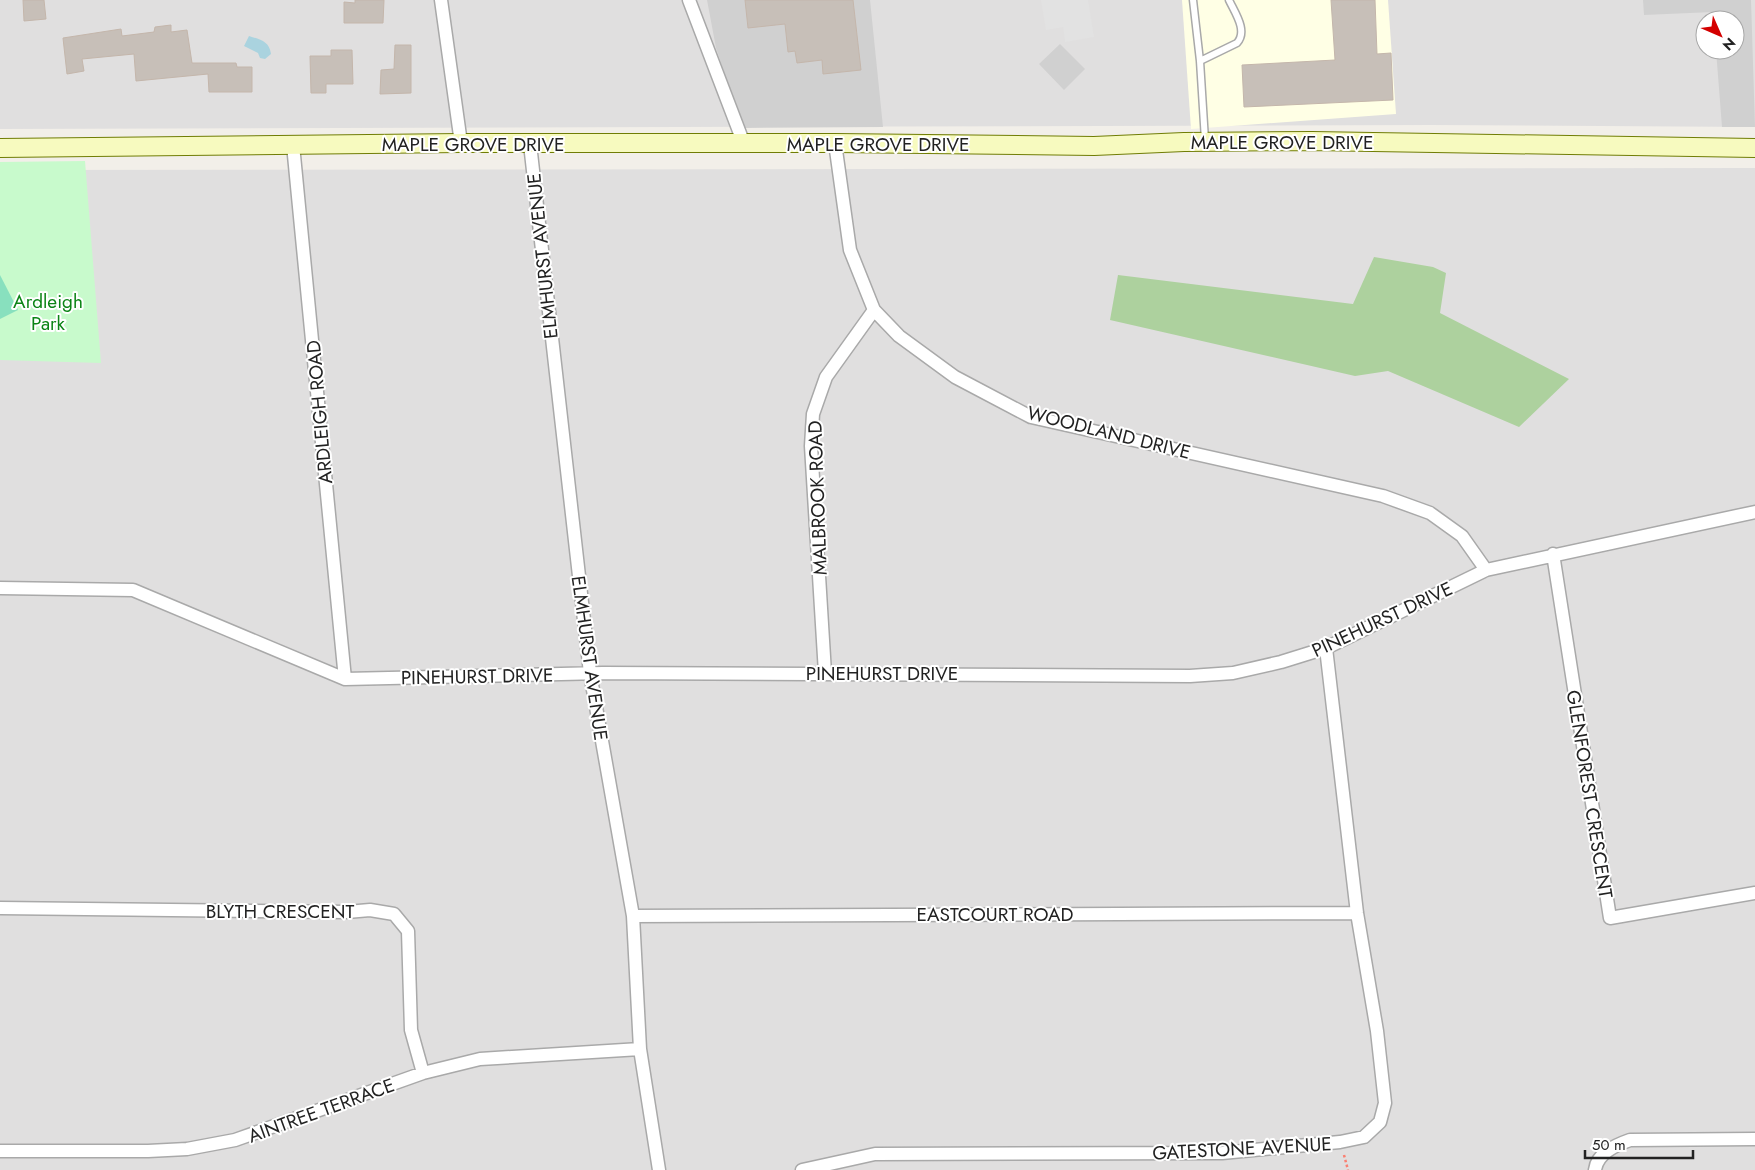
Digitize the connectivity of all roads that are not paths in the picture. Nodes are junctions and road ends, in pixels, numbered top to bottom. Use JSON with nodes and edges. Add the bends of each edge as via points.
{"nodes":[{"id":1,"x":441,"y":0,"type":"edge"},
{"id":2,"x":689,"y":0,"type":"edge"},
{"id":3,"x":1193,"y":0,"type":"edge"},
{"id":4,"x":1229,"y":0,"type":"edge"},
{"id":5,"x":1200,"y":61,"type":"junction"},
{"id":6,"x":1205,"y":142,"type":"junction"},
{"id":7,"x":461,"y":143,"type":"junction"},
{"id":8,"x":835,"y":143,"type":"junction"},
{"id":9,"x":530,"y":144,"type":"junction"},
{"id":10,"x":744,"y":144,"type":"junction"},
{"id":11,"x":293,"y":145,"type":"junction"},
{"id":12,"x":0,"y":148,"type":"edge"},
{"id":13,"x":1755,"y":148,"type":"edge"},
{"id":14,"x":874,"y":310,"type":"junction"},
{"id":15,"x":1755,"y":512,"type":"edge"},
{"id":16,"x":1553,"y":554,"type":"junction"},
{"id":17,"x":1486,"y":570,"type":"junction"},
{"id":18,"x":0,"y":588,"type":"edge"},
{"id":19,"x":1326,"y":648,"type":"junction"},
{"id":20,"x":590,"y":673,"type":"junction"},
{"id":21,"x":825,"y":673,"type":"junction"},
{"id":22,"x":345,"y":679,"type":"junction"},
{"id":23,"x":1755,"y":893,"type":"edge"},
{"id":24,"x":0,"y":908,"type":"edge"},
{"id":25,"x":1357,"y":913,"type":"junction"},
{"id":26,"x":633,"y":916,"type":"junction"},
{"id":27,"x":640,"y":1049,"type":"junction"},
{"id":28,"x":423,"y":1073,"type":"junction"},
{"id":29,"x":1755,"y":1139,"type":"edge"},
{"id":30,"x":0,"y":1151,"type":"edge"},
{"id":31,"x":658,"y":1170,"type":"edge"},
{"id":32,"x":802,"y":1170,"type":"edge"},
{"id":33,"x":1595,"y":1170,"type":"edge"}],
"edges":[{"from":1,"to":7,"type":"street"},
{"from":2,"to":10,"type":"street"},
{"from":3,"to":5,"type":"lane"},
{"from":4,"to":5,"type":"lane","via":[[1243,31],[1242,38]]},
{"from":5,"to":6,"type":"lane"},
{"from":6,"to":8,"type":"street","name":"MAPLE GROVE DRIVE","via":[[1094,146]]},
{"from":6,"to":13,"type":"street","name":"MAPLE GROVE DRIVE"},
{"from":7,"to":9,"type":"street","name":"MAPLE GROVE DRIVE"},
{"from":7,"to":11,"type":"street","name":"MAPLE GROVE DRIVE"},
{"from":8,"to":10,"type":"street","name":"MAPLE GROVE DRIVE"},
{"from":8,"to":14,"type":"street","name":"WOODLAND DRIVE","via":[[850,250]]},
{"from":9,"to":10,"type":"street","name":"MAPLE GROVE DRIVE"},
{"from":9,"to":20,"type":"street","name":"ELMHURST AVENUE"},
{"from":11,"to":12,"type":"street","name":"MAPLE GROVE DRIVE"},
{"from":11,"to":22,"type":"street","name":"ARDLEIGH ROAD"},
{"from":14,"to":17,"type":"street","name":"WOODLAND DRIVE","via":[[899,336],[955,377],[1031,417],[1383,496],[1430,513],[1462,536]]},
{"from":14,"to":21,"type":"street","name":"MALBROOK ROAD","via":[[826,377],[814,414],[812,446]]},
{"from":15,"to":16,"type":"street","name":"PINEHURST DRIVE"},
{"from":16,"to":17,"type":"street","name":"PINEHURST DRIVE"},
{"from":16,"to":23,"type":"street","name":"GLENFOREST CRESCENT","via":[[1610,918]]},
{"from":17,"to":19,"type":"street","name":"PINEHURST DRIVE"},
{"from":18,"to":22,"type":"street","name":"PINEHURST DRIVE","via":[[133,590]]},
{"from":19,"to":21,"type":"street","name":"PINEHURST DRIVE","via":[[1233,673],[1190,676]]},
{"from":19,"to":25,"type":"street","name":"GATESTONE AVENUE"},
{"from":20,"to":21,"type":"street","name":"PINEHURST DRIVE"},
{"from":20,"to":22,"type":"street","name":"PINEHURST DRIVE"},
{"from":20,"to":26,"type":"street","name":"ELMHURST AVENUE"},
{"from":24,"to":28,"type":"street","name":"BLYTH CRESCENT","via":[[370,910],[394,914],[408,931],[411,1030]]},
{"from":25,"to":26,"type":"street","name":"EASTCOURT ROAD"},
{"from":25,"to":32,"type":"street","name":"GATESTONE AVENUE","via":[[1377,1031],[1385,1103],[1380,1122],[1364,1136],[1340,1142],[1222,1153],[875,1154]]},
{"from":26,"to":27,"type":"street","name":"ELMHURST AVENUE"},
{"from":27,"to":28,"type":"street","name":"AINTREE TERRACE","via":[[480,1059]]},
{"from":27,"to":31,"type":"street","name":"ELMHURST AVENUE"},
{"from":28,"to":30,"type":"street","name":"AINTREE TERRACE","via":[[235,1140],[148,1151]]},
{"from":29,"to":33,"type":"street","via":[[1630,1140],[1611,1147],[1595,1165]]}]}
